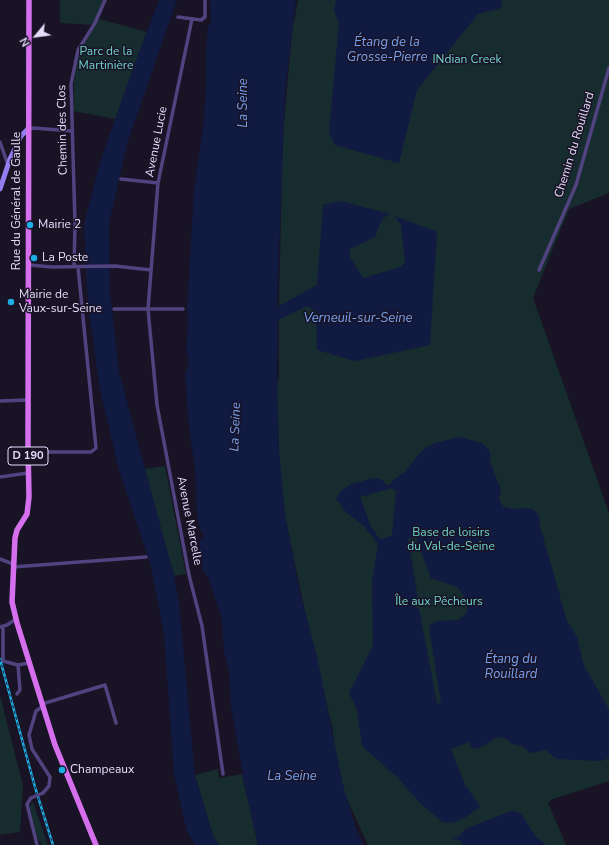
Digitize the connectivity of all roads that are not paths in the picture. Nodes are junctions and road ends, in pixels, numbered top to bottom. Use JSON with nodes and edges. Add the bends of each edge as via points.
{"nodes":[{"id":1,"x":29,"y":0,"type":"edge"},
{"id":2,"x":105,"y":0,"type":"edge"},
{"id":3,"x":205,"y":0,"type":"edge"},
{"id":4,"x":178,"y":17,"type":"dead end"},
{"id":5,"x":192,"y":19,"type":"junction"},
{"id":6,"x":609,"y":68,"type":"edge"},
{"id":7,"x":28,"y":129,"type":"junction"},
{"id":8,"x":72,"y":131,"type":"junction"},
{"id":9,"x":0,"y":142,"type":"edge"},
{"id":10,"x":8,"y":165,"type":"junction"},
{"id":11,"x":121,"y":179,"type":"dead end"},
{"id":12,"x":158,"y":183,"type":"junction"},
{"id":13,"x":0,"y":189,"type":"edge"},
{"id":14,"x":29,"y":265,"type":"junction"},
{"id":15,"x":76,"y":267,"type":"junction"},
{"id":16,"x":151,"y":270,"type":"junction"},
{"id":17,"x":539,"y":270,"type":"dead end"},
{"id":18,"x":114,"y":309,"type":"dead end"},
{"id":19,"x":148,"y":309,"type":"junction"},
{"id":20,"x":183,"y":309,"type":"dead end"},
{"id":21,"x":28,"y":400,"type":"junction"},
{"id":22,"x":0,"y":401,"type":"edge"},
{"id":23,"x":28,"y":452,"type":"junction"},
{"id":24,"x":14,"y":461,"type":"dead end"},
{"id":25,"x":28,"y":461,"type":"junction"},
{"id":26,"x":28,"y":472,"type":"junction"},
{"id":27,"x":0,"y":477,"type":"edge"},
{"id":28,"x":146,"y":557,"type":"dead end"},
{"id":29,"x":0,"y":560,"type":"edge"},
{"id":30,"x":13,"y":565,"type":"junction"},
{"id":31,"x":16,"y":619,"type":"junction"},
{"id":32,"x":2,"y":627,"type":"edge"},
{"id":33,"x":29,"y":663,"type":"junction"},
{"id":34,"x":18,"y":665,"type":"junction"},
{"id":35,"x":17,"y":694,"type":"dead end"},
{"id":36,"x":43,"y":705,"type":"junction"},
{"id":37,"x":116,"y":723,"type":"dead end"},
{"id":38,"x":223,"y":774,"type":"dead end"},
{"id":39,"x":37,"y":845,"type":"edge"},
{"id":40,"x":96,"y":845,"type":"edge"}],
"edges":[{"from":1,"to":7,"type":"main road","name":"Rue du Général de Gaulle","number":"D 190"},
{"from":2,"to":8,"type":"street","name":"Chemin des Clos","via":[[78,50],[71,84]]},
{"from":3,"to":5,"type":"street","via":[[205,17],[201,20]]},
{"from":4,"to":5,"type":"street"},
{"from":5,"to":12,"type":"street","name":"Avenue Lucie"},
{"from":6,"to":17,"type":"street","name":"Chemin du Rouillard","via":[[576,185]]},
{"from":7,"to":8,"type":"street"},
{"from":7,"to":10,"type":"street","via":[[21,136]]},
{"from":7,"to":14,"type":"main road","name":"Rue du Général de Gaulle","number":"D 190"},
{"from":8,"to":15,"type":"street","name":"Chemin des Clos"},
{"from":9,"to":10,"type":"street"},
{"from":10,"to":13,"type":"street"},
{"from":11,"to":12,"type":"street"},
{"from":12,"to":16,"type":"street","name":"Avenue Lucie"},
{"from":14,"to":15,"type":"street"},
{"from":14,"to":21,"type":"main road","name":"Rue du Général de Gaulle","number":"D 190"},
{"from":15,"to":16,"type":"street","via":[[115,266]]},
{"from":15,"to":23,"type":"street","name":"Chemin des Clos","via":[[96,448],[91,452]]},
{"from":16,"to":19,"type":"street","name":"Avenue Marcelle"},
{"from":18,"to":19,"type":"street"},
{"from":19,"to":20,"type":"street"},
{"from":19,"to":38,"type":"street","name":"Avenue Marcelle","via":[[157,405],[189,575],[202,626]]},
{"from":21,"to":22,"type":"street"},
{"from":21,"to":23,"type":"main road","name":"Rue du Général de Gaulle","number":"D 190"},
{"from":23,"to":25,"type":"main road","name":"Rue du Général de Gaulle","number":"D 190"},
{"from":24,"to":25,"type":"street"},
{"from":25,"to":26,"type":"main road","name":"Rue du Général de Gaulle","number":"D 190"},
{"from":26,"to":27,"type":"street"},
{"from":26,"to":30,"type":"main road","name":"Rue du Général de Gaulle","number":"D 190","via":[[29,506],[15,538]]},
{"from":28,"to":30,"type":"street"},
{"from":29,"to":30,"type":"street"},
{"from":30,"to":31,"type":"main road","name":"Rue du Général de Gaulle","number":"D 190","via":[[12,602]]},
{"from":31,"to":32,"type":"street"},
{"from":31,"to":33,"type":"main road","name":"Rue du Général de Gaulle","number":"D 190"},
{"from":32,"to":34,"type":"street","via":[[3,661]]},
{"from":33,"to":34,"type":"street"},
{"from":33,"to":36,"type":"main road","name":"Rue du Général de Gaulle","number":"D 190"},
{"from":34,"to":35,"type":"street","via":[[20,690]]},
{"from":36,"to":37,"type":"street","via":[[105,685]]},
{"from":36,"to":39,"type":"street","bridge":true,"via":[[36,711],[29,735],[31,747],[50,776],[49,786],[43,793],[31,798],[27,804]]},
{"from":36,"to":40,"type":"main road","number":"D 190","via":[[55,744]]}]}
